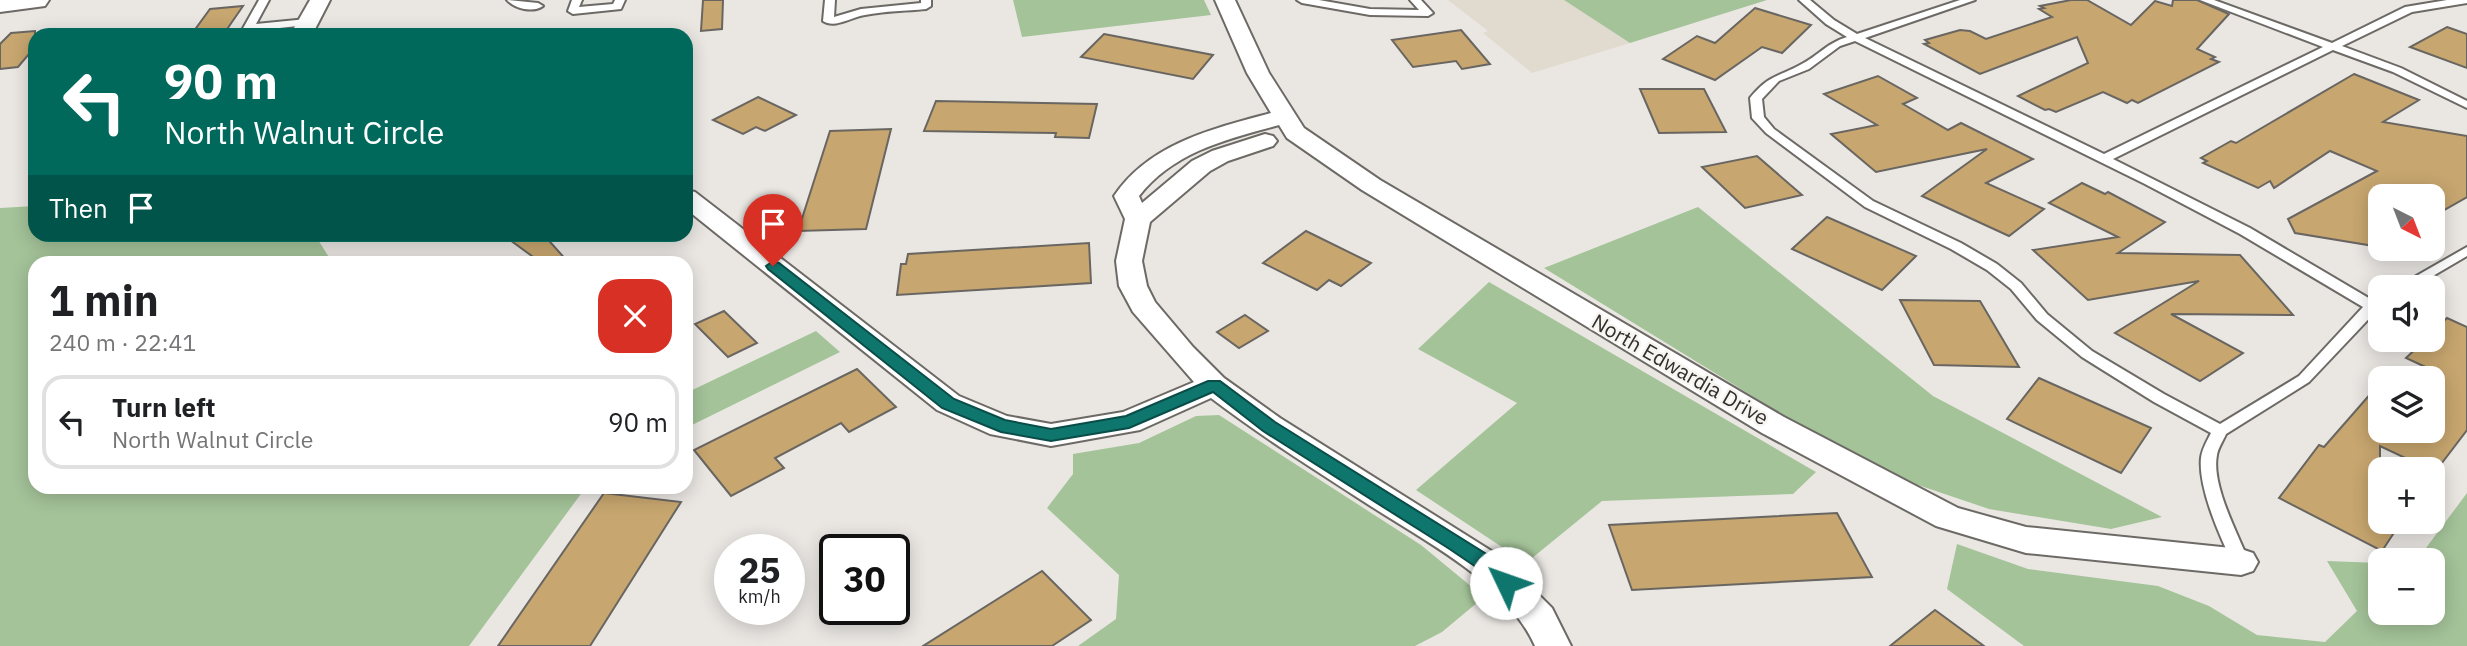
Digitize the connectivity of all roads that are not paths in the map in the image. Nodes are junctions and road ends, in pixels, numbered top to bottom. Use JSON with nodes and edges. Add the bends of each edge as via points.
{"nodes":[{"id":1,"x":34,"y":0,"type":"edge"},
{"id":2,"x":264,"y":0,"type":"edge"},
{"id":3,"x":320,"y":0,"type":"edge"},
{"id":4,"x":512,"y":0,"type":"edge"},
{"id":5,"x":577,"y":0,"type":"edge"},
{"id":6,"x":620,"y":0,"type":"edge"},
{"id":7,"x":830,"y":0,"type":"edge"},
{"id":8,"x":926,"y":0,"type":"edge"},
{"id":9,"x":1225,"y":0,"type":"edge"},
{"id":10,"x":1302,"y":0,"type":"edge"},
{"id":11,"x":1415,"y":0,"type":"edge"},
{"id":12,"x":1804,"y":0,"type":"edge"},
{"id":13,"x":1970,"y":0,"type":"edge"},
{"id":14,"x":2205,"y":0,"type":"edge"},
{"id":15,"x":2466,"y":0,"type":"edge"},
{"id":16,"x":0,"y":4,"type":"edge"},
{"id":17,"x":538,"y":6,"type":"dead end"},
{"id":18,"x":861,"y":6,"type":"edge"},
{"id":19,"x":249,"y":28,"type":"edge"},
{"id":20,"x":305,"y":28,"type":"edge"},
{"id":21,"x":1855,"y":37,"type":"junction"},
{"id":22,"x":2333,"y":45,"type":"junction"},
{"id":23,"x":2467,"y":105,"type":"edge"},
{"id":24,"x":1289,"y":125,"type":"junction"},
{"id":25,"x":2103,"y":159,"type":"junction"},
{"id":26,"x":693,"y":203,"type":"edge"},
{"id":27,"x":2467,"y":251,"type":"edge"},
{"id":28,"x":2425,"y":275,"type":"edge"},
{"id":29,"x":2368,"y":299,"type":"edge"},
{"id":30,"x":2368,"y":311,"type":"edge"},
{"id":31,"x":1214,"y":385,"type":"junction"},
{"id":32,"x":2220,"y":431,"type":"junction"},
{"id":33,"x":2241,"y":562,"type":"joint"},
{"id":34,"x":1553,"y":646,"type":"edge"}],
"edges":[{"from":1,"to":16,"type":"main road"},
{"from":2,"to":19,"type":"lane"},
{"from":3,"to":20,"type":"street"},
{"from":4,"to":17,"type":"lane","via":[[517,5]]},
{"from":5,"to":6,"type":"lane","via":[[573,11],[617,7]]},
{"from":7,"to":18,"type":"lane","via":[[828,21],[844,19]]},
{"from":8,"to":18,"type":"lane","via":[[926,6]]},
{"from":9,"to":24,"type":"street","name":"North Edwardia Drive","via":[[1258,73]]},
{"from":10,"to":11,"type":"lane","via":[[1370,12],[1428,13]]},
{"from":12,"to":21,"type":"lane"},
{"from":13,"to":21,"type":"lane"},
{"from":14,"to":22,"type":"lane"},
{"from":15,"to":22,"type":"lane","via":[[2409,9]]},
{"from":21,"to":25,"type":"lane"},
{"from":21,"to":32,"type":"lane","via":[[1765,87],[1756,98],[1758,118],[1869,204],[1992,267],[2087,354]]},
{"from":22,"to":23,"type":"lane","via":[[2429,84]]},
{"from":22,"to":25,"type":"lane"},
{"from":24,"to":31,"type":"street","via":[[1202,166],[1138,219],[1129,261],[1138,296]]},
{"from":24,"to":33,"type":"street","name":"North Edwardia Drive","via":[[1371,185],[1643,349],[1804,443],[1948,517],[2026,540]]},
{"from":25,"to":29,"type":"lane"},
{"from":26,"to":31,"type":"street","via":[[948,403],[1001,426],[1051,435],[1129,422]]},
{"from":27,"to":28,"type":"lane"},
{"from":30,"to":32,"type":"lane","via":[[2304,379]]},
{"from":31,"to":34,"type":"street","via":[[1269,426],[1489,566],[1540,618]]},
{"from":32,"to":33,"type":"lane","via":[[2208,457],[2210,475]]}]}
